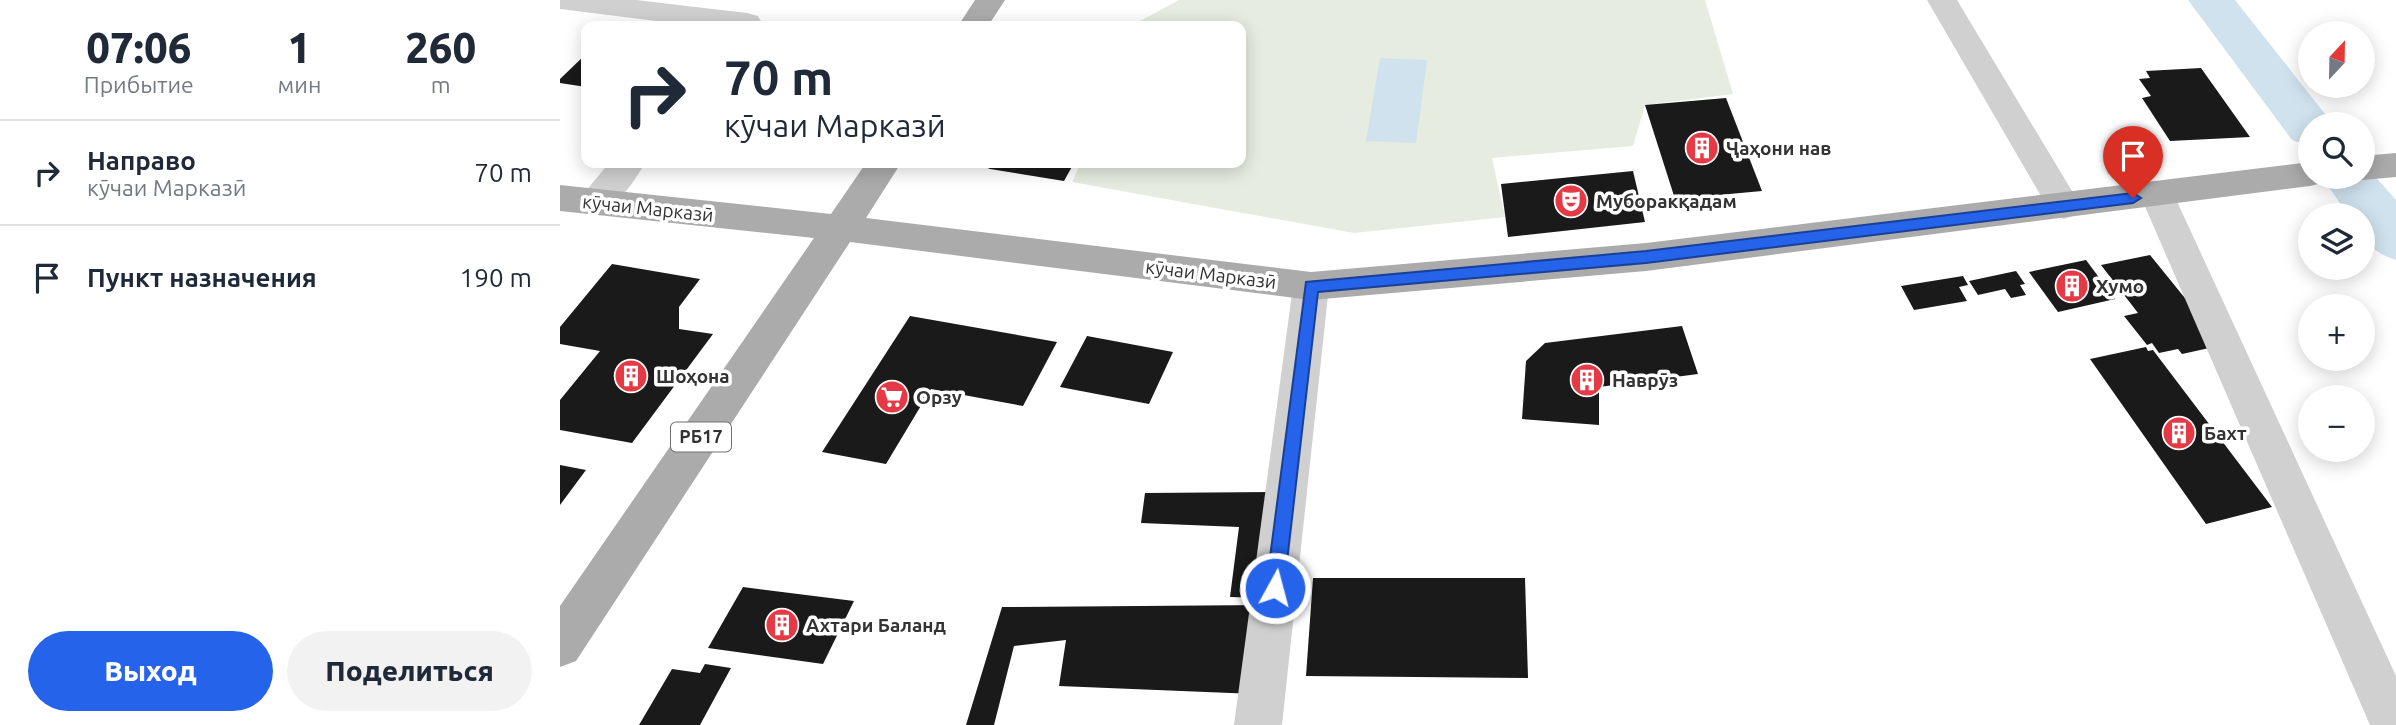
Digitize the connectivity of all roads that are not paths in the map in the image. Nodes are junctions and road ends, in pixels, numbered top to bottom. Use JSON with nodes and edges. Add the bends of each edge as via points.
{"nodes":[{"id":1,"x":560,"y":0,"type":"edge"},
{"id":2,"x":990,"y":0,"type":"edge"},
{"id":3,"x":1942,"y":0,"type":"edge"},
{"id":4,"x":731,"y":21,"type":"edge"},
{"id":5,"x":975,"y":21,"type":"edge"},
{"id":6,"x":2396,"y":164,"type":"edge"},
{"id":7,"x":2375,"y":166,"type":"edge"},
{"id":8,"x":621,"y":168,"type":"edge"},
{"id":9,"x":881,"y":168,"type":"edge"},
{"id":10,"x":2295,"y":176,"type":"edge"},
{"id":11,"x":2157,"y":195,"type":"junction"},
{"id":12,"x":577,"y":200,"type":"edge"},
{"id":13,"x":2064,"y":206,"type":"junction"},
{"id":14,"x":842,"y":228,"type":"junction"},
{"id":15,"x":1311,"y":286,"type":"junction"},
{"id":16,"x":560,"y":645,"type":"edge"},
{"id":17,"x":1258,"y":725,"type":"edge"},
{"id":18,"x":2394,"y":725,"type":"edge"}],
"edges":[{"from":1,"to":4,"type":"street"},
{"from":2,"to":5,"type":"main road"},
{"from":3,"to":13,"type":"street"},
{"from":6,"to":7,"type":"main road"},
{"from":8,"to":12,"type":"street"},
{"from":9,"to":14,"type":"main road","number":"РБ17"},
{"from":10,"to":11,"type":"main road","name":"кӯчаи Марказӣ"},
{"from":11,"to":13,"type":"main road","name":"кӯчаи Марказӣ"},
{"from":11,"to":18,"type":"street"},
{"from":12,"to":14,"type":"main road","name":"кӯчаи Марказӣ"},
{"from":13,"to":15,"type":"main road","name":"кӯчаи Марказӣ","via":[[1646,257]]},
{"from":14,"to":15,"type":"main road","name":"кӯчаи Марказӣ"},
{"from":14,"to":16,"type":"main road","number":"РБ17"},
{"from":15,"to":17,"type":"street"}]}
